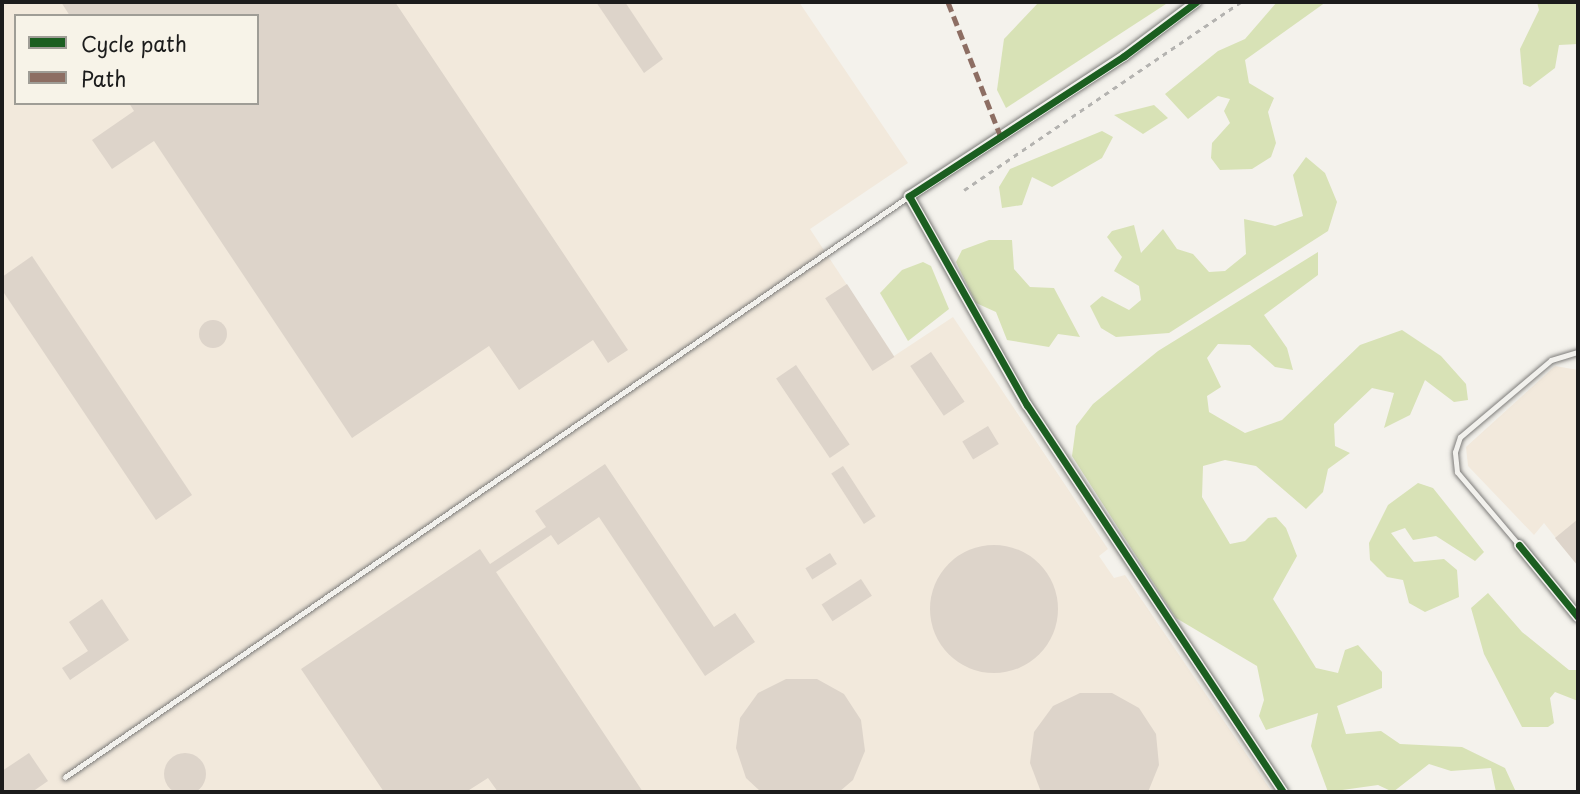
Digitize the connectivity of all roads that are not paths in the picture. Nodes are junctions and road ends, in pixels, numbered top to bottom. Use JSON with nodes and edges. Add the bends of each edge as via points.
{"nodes":[{"id":1,"x":1196,"y":2,"type":"edge"},
{"id":2,"x":909,"y":196,"type":"junction"},
{"id":3,"x":1578,"y":352,"type":"edge"},
{"id":4,"x":1519,"y":545,"type":"joint"},
{"id":5,"x":1578,"y":617,"type":"edge"},
{"id":6,"x":65,"y":777,"type":"dead end"},
{"id":7,"x":1283,"y":792,"type":"edge"}],
"edges":[{"from":1,"to":2,"type":"street","via":[[1124,56]]},
{"from":2,"to":6,"type":"lane"},
{"from":2,"to":7,"type":"street","via":[[1027,405]]},
{"from":3,"to":4,"type":"lane","via":[[1551,360],[1460,438],[1455,452],[1457,471]]},
{"from":4,"to":5,"type":"street"}]}
